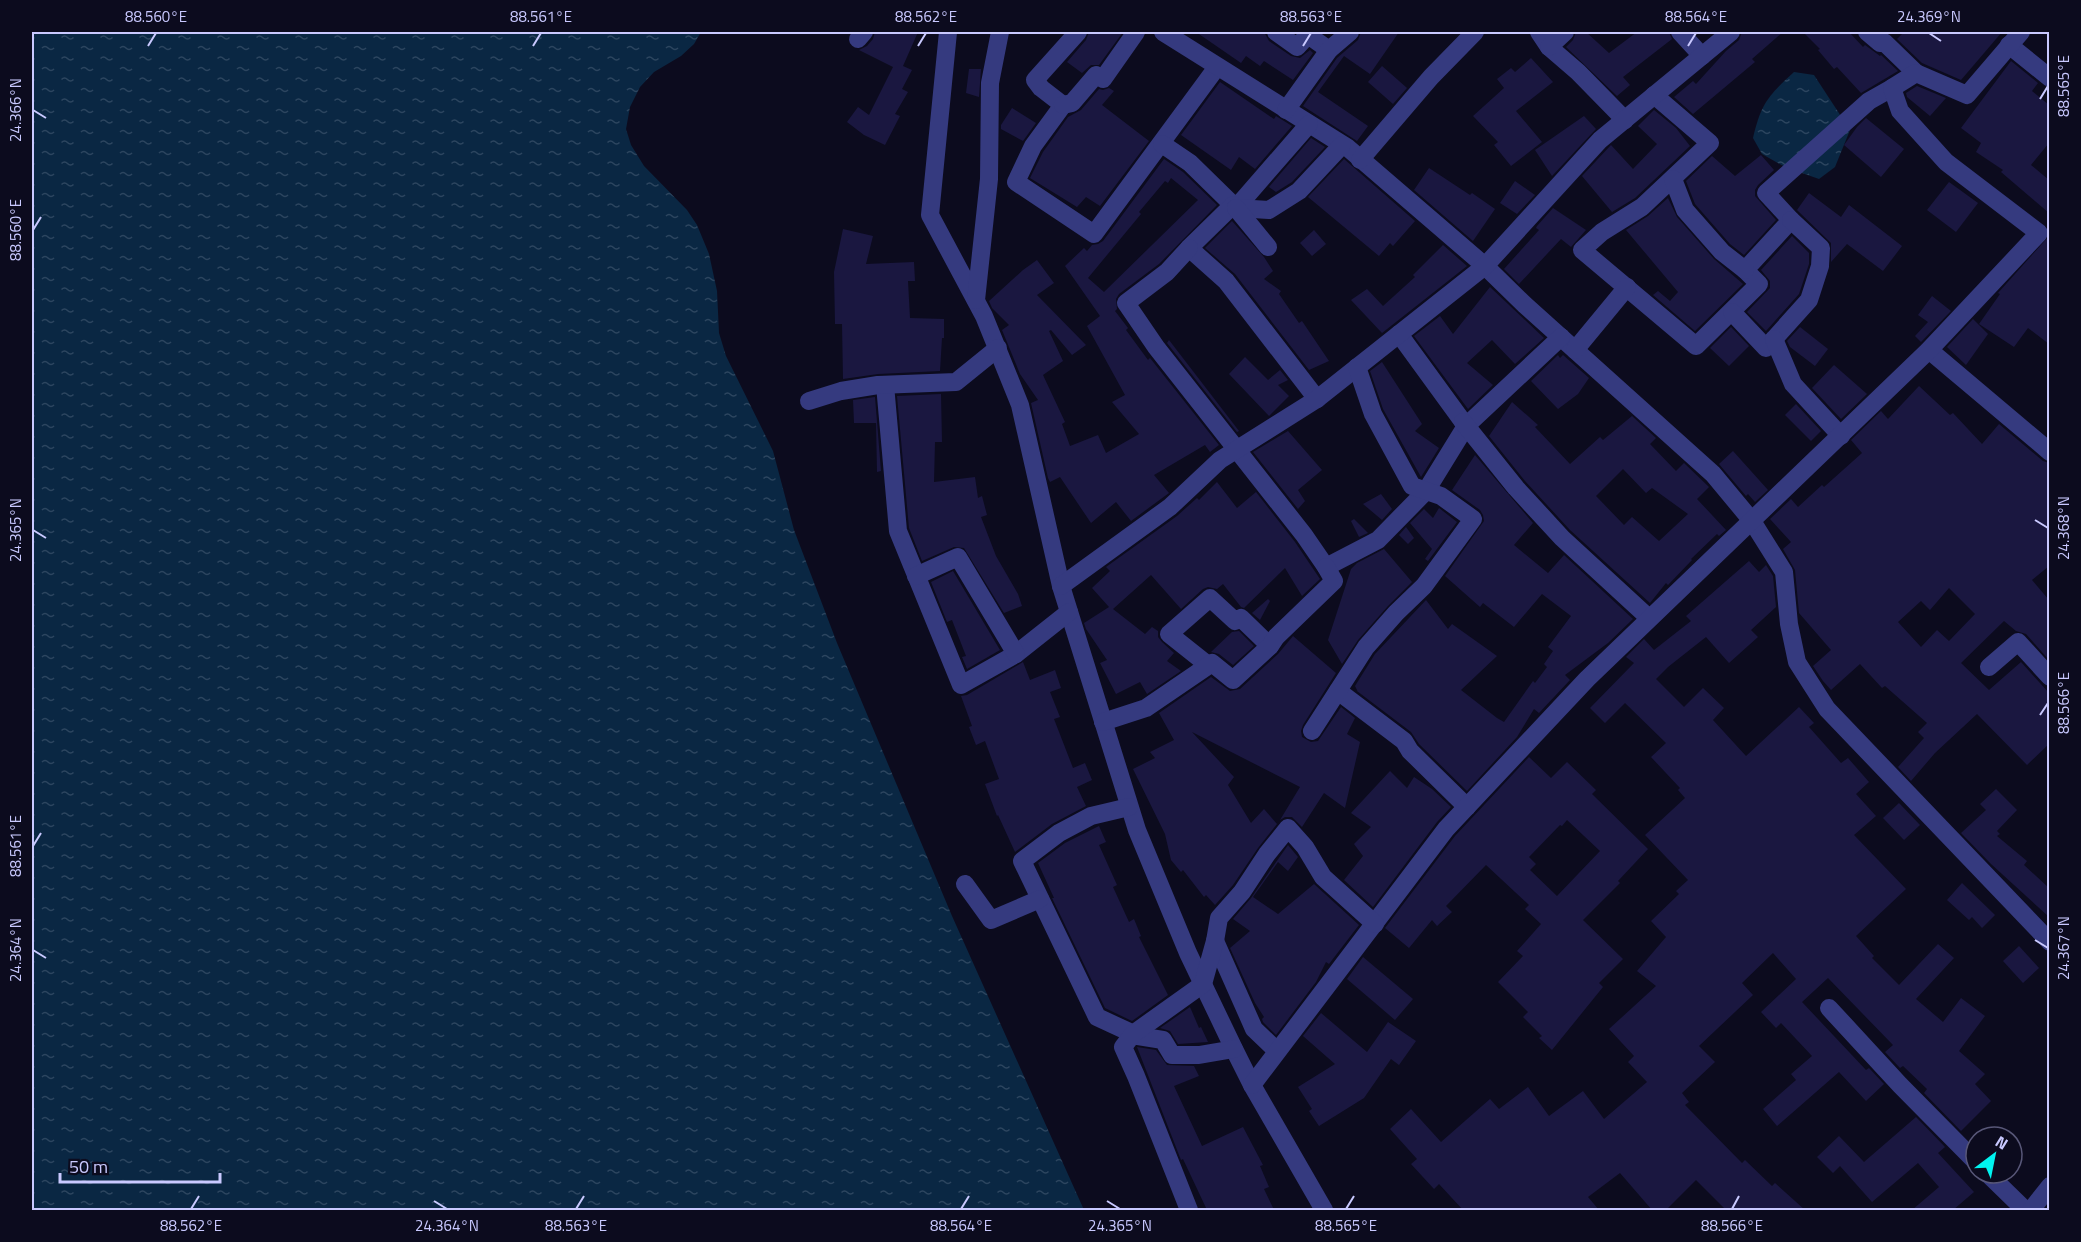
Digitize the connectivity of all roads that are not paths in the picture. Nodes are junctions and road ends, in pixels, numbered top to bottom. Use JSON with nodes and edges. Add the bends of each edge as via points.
{"nodes":[{"id":1,"x":948,"y":32,"type":"edge"},
{"id":2,"x":1000,"y":32,"type":"edge"},
{"id":3,"x":1078,"y":32,"type":"edge"},
{"id":4,"x":1136,"y":32,"type":"edge"},
{"id":5,"x":1163,"y":32,"type":"edge"},
{"id":6,"x":1276,"y":32,"type":"edge"},
{"id":7,"x":1350,"y":32,"type":"edge"},
{"id":8,"x":1475,"y":32,"type":"edge"},
{"id":9,"x":1565,"y":32,"type":"edge"},
{"id":10,"x":1680,"y":32,"type":"edge"},
{"id":11,"x":1731,"y":32,"type":"edge"},
{"id":12,"x":1867,"y":32,"type":"edge"},
{"id":13,"x":2014,"y":36,"type":"edge"},
{"id":14,"x":1888,"y":37,"type":"edge"},
{"id":15,"x":1544,"y":39,"type":"edge"},
{"id":16,"x":1329,"y":50,"type":"junction"},
{"id":17,"x":1702,"y":56,"type":"junction"},
{"id":18,"x":1217,"y":67,"type":"junction"},
{"id":19,"x":1916,"y":73,"type":"junction"},
{"id":20,"x":2049,"y":78,"type":"edge"},
{"id":21,"x":1892,"y":88,"type":"junction"},
{"id":22,"x":1654,"y":95,"type":"junction"},
{"id":23,"x":1063,"y":105,"type":"junction"},
{"id":24,"x":1286,"y":110,"type":"junction"},
{"id":25,"x":1625,"y":120,"type":"junction"},
{"id":26,"x":1309,"y":124,"type":"junction"},
{"id":27,"x":1162,"y":144,"type":"junction"},
{"id":28,"x":1341,"y":145,"type":"junction"},
{"id":29,"x":1360,"y":160,"type":"junction"},
{"id":30,"x":1673,"y":179,"type":"junction"},
{"id":31,"x":1234,"y":207,"type":"junction"},
{"id":32,"x":1791,"y":220,"type":"junction"},
{"id":33,"x":1268,"y":247,"type":"dead end"},
{"id":34,"x":1189,"y":248,"type":"junction"},
{"id":35,"x":1485,"y":266,"type":"junction"},
{"id":36,"x":1745,"y":270,"type":"junction"},
{"id":37,"x":1627,"y":287,"type":"junction"},
{"id":38,"x":976,"y":300,"type":"junction"},
{"id":39,"x":1732,"y":312,"type":"junction"},
{"id":40,"x":1399,"y":334,"type":"junction"},
{"id":41,"x":1561,"y":338,"type":"junction"},
{"id":42,"x":1774,"y":339,"type":"junction"},
{"id":43,"x":998,"y":348,"type":"junction"},
{"id":44,"x":1575,"y":350,"type":"junction"},
{"id":45,"x":1929,"y":350,"type":"junction"},
{"id":46,"x":1357,"y":367,"type":"junction"},
{"id":47,"x":885,"y":385,"type":"junction"},
{"id":48,"x":1317,"y":399,"type":"junction"},
{"id":49,"x":809,"y":401,"type":"dead end"},
{"id":50,"x":1464,"y":424,"type":"junction"},
{"id":51,"x":1841,"y":436,"type":"junction"},
{"id":52,"x":1236,"y":450,"type":"junction"},
{"id":53,"x":2049,"y":452,"type":"edge"},
{"id":54,"x":1426,"y":491,"type":"junction"},
{"id":55,"x":1752,"y":521,"type":"junction"},
{"id":56,"x":1326,"y":567,"type":"junction"},
{"id":57,"x":916,"y":576,"type":"junction"},
{"id":58,"x":1061,"y":586,"type":"junction"},
{"id":59,"x":1069,"y":612,"type":"junction"},
{"id":60,"x":1649,"y":618,"type":"junction"},
{"id":61,"x":1270,"y":646,"type":"junction"},
{"id":62,"x":1016,"y":654,"type":"junction"},
{"id":63,"x":1208,"y":665,"type":"junction"},
{"id":64,"x":1989,"y":667,"type":"dead end"},
{"id":65,"x":2049,"y":676,"type":"edge"},
{"id":66,"x":1338,"y":691,"type":"junction"},
{"id":67,"x":1103,"y":722,"type":"junction"},
{"id":68,"x":1312,"y":731,"type":"dead end"},
{"id":69,"x":1129,"y":807,"type":"junction"},
{"id":70,"x":1467,"y":807,"type":"junction"},
{"id":71,"x":965,"y":884,"type":"dead end"},
{"id":72,"x":1040,"y":900,"type":"junction"},
{"id":73,"x":1375,"y":924,"type":"junction"},
{"id":74,"x":1215,"y":941,"type":"junction"},
{"id":75,"x":2049,"y":942,"type":"edge"},
{"id":76,"x":1203,"y":984,"type":"junction"},
{"id":77,"x":1829,"y":1008,"type":"dead end"},
{"id":78,"x":1133,"y":1034,"type":"junction"},
{"id":79,"x":1234,"y":1048,"type":"junction"},
{"id":80,"x":1278,"y":1051,"type":"junction"},
{"id":81,"x":1252,"y":1085,"type":"junction"},
{"id":82,"x":1964,"y":1149,"type":"edge"},
{"id":83,"x":1999,"y":1185,"type":"edge"},
{"id":84,"x":2049,"y":1186,"type":"edge"},
{"id":85,"x":1189,"y":1210,"type":"edge"},
{"id":86,"x":1324,"y":1210,"type":"edge"},
{"id":87,"x":2025,"y":1210,"type":"edge"},
{"id":88,"x":2031,"y":1210,"type":"edge"}],
"edges":[{"from":1,"to":38,"type":"street","via":[[930,215]]},
{"from":2,"to":38,"type":"street","via":[[990,83],[989,179]]},
{"from":3,"to":23,"type":"street","via":[[1035,80]]},
{"from":4,"to":23,"type":"street","via":[[1103,79],[1096,75],[1072,103]]},
{"from":5,"to":18,"type":"street"},
{"from":6,"to":16,"type":"street","via":[[1297,47],[1308,35]]},
{"from":7,"to":16,"type":"street"},
{"from":8,"to":29,"type":"street"},
{"from":9,"to":15,"type":"street"},
{"from":10,"to":17,"type":"street"},
{"from":11,"to":17,"type":"street"},
{"from":12,"to":14,"type":"street","via":[[1880,43]]},
{"from":13,"to":19,"type":"street","via":[[1967,95]]},
{"from":13,"to":20,"type":"street"},
{"from":14,"to":19,"type":"street"},
{"from":15,"to":25,"type":"street"},
{"from":16,"to":24,"type":"street"},
{"from":17,"to":22,"type":"street"},
{"from":18,"to":24,"type":"street"},
{"from":18,"to":27,"type":"street"},
{"from":19,"to":21,"type":"street"},
{"from":21,"to":32,"type":"street","via":[[1860,109],[1766,193]]},
{"from":21,"to":45,"type":"street","via":[[1900,111],[1946,162],[2039,233]]},
{"from":22,"to":25,"type":"street"},
{"from":22,"to":30,"type":"street","via":[[1710,143]]},
{"from":23,"to":27,"type":"street","via":[[1033,146],[1016,182],[1094,234]]},
{"from":24,"to":26,"type":"street"},
{"from":25,"to":35,"type":"street","via":[[1600,140]]},
{"from":26,"to":28,"type":"street"},
{"from":26,"to":31,"type":"street"},
{"from":27,"to":31,"type":"street","via":[[1190,163]]},
{"from":28,"to":29,"type":"street"},
{"from":28,"to":31,"type":"street","via":[[1299,191],[1269,210]]},
{"from":29,"to":35,"type":"street"},
{"from":30,"to":36,"type":"street","via":[[1685,210],[1722,252]]},
{"from":30,"to":37,"type":"street","via":[[1642,207],[1582,250]]},
{"from":31,"to":33,"type":"street"},
{"from":31,"to":34,"type":"street"},
{"from":32,"to":36,"type":"street"},
{"from":32,"to":42,"type":"street","via":[[1821,248],[1820,266],[1809,300]]},
{"from":34,"to":48,"type":"street","via":[[1226,281]]},
{"from":34,"to":52,"type":"street","via":[[1167,272],[1126,303]]},
{"from":35,"to":40,"type":"street"},
{"from":35,"to":41,"type":"street"},
{"from":36,"to":39,"type":"street","via":[[1759,284]]},
{"from":37,"to":39,"type":"street","via":[[1696,346]]},
{"from":37,"to":44,"type":"street"},
{"from":38,"to":43,"type":"street"},
{"from":39,"to":42,"type":"street","via":[[1766,348]]},
{"from":40,"to":46,"type":"street"},
{"from":40,"to":50,"type":"street"},
{"from":41,"to":44,"type":"street"},
{"from":41,"to":50,"type":"street"},
{"from":42,"to":51,"type":"street","via":[[1793,384]]},
{"from":43,"to":47,"type":"street","via":[[956,382]]},
{"from":43,"to":58,"type":"street","via":[[1020,405]]},
{"from":44,"to":55,"type":"street","via":[[1713,474]]},
{"from":45,"to":51,"type":"street"},
{"from":45,"to":53,"type":"street"},
{"from":46,"to":48,"type":"street"},
{"from":46,"to":54,"type":"street","via":[[1373,414],[1405,475],[1412,486]]},
{"from":47,"to":49,"type":"street","via":[[841,391]]},
{"from":47,"to":57,"type":"street","via":[[898,531]]},
{"from":48,"to":52,"type":"street"},
{"from":50,"to":54,"type":"street"},
{"from":50,"to":60,"type":"street","via":[[1562,538]]},
{"from":51,"to":55,"type":"street"},
{"from":52,"to":56,"type":"street"},
{"from":52,"to":58,"type":"street","via":[[1170,507]]},
{"from":54,"to":56,"type":"street","via":[[1378,540]]},
{"from":54,"to":66,"type":"street","via":[[1441,496],[1473,519],[1424,586],[1366,647]]},
{"from":55,"to":60,"type":"street"},
{"from":55,"to":75,"type":"street","via":[[1784,572],[1797,662],[1827,709]]},
{"from":56,"to":61,"type":"street","via":[[1334,581]]},
{"from":57,"to":62,"type":"street","via":[[958,556]]},
{"from":57,"to":62,"type":"street","via":[[961,685]]},
{"from":58,"to":59,"type":"street"},
{"from":59,"to":62,"type":"street"},
{"from":59,"to":67,"type":"street"},
{"from":60,"to":70,"type":"street"},
{"from":61,"to":63,"type":"street","via":[[1233,680],[1212,663]]},
{"from":61,"to":63,"type":"street","via":[[1241,618],[1235,621],[1210,598],[1169,634]]},
{"from":63,"to":67,"type":"street","via":[[1146,708]]},
{"from":64,"to":65,"type":"street","via":[[2018,642]]},
{"from":66,"to":68,"type":"street"},
{"from":66,"to":70,"type":"street","via":[[1404,741]]},
{"from":67,"to":69,"type":"street"},
{"from":69,"to":72,"type":"street","via":[[1091,816],[1059,833],[1022,861]]},
{"from":69,"to":76,"type":"street"},
{"from":70,"to":73,"type":"street"},
{"from":71,"to":72,"type":"street","via":[[992,920]]},
{"from":72,"to":78,"type":"street","via":[[1098,1017]]},
{"from":73,"to":74,"type":"street","via":[[1323,877],[1288,828],[1219,918]]},
{"from":73,"to":80,"type":"street"},
{"from":74,"to":76,"type":"street"},
{"from":74,"to":80,"type":"street","via":[[1254,1029]]},
{"from":76,"to":78,"type":"street"},
{"from":76,"to":79,"type":"street"},
{"from":77,"to":82,"type":"street"},
{"from":78,"to":79,"type":"street","via":[[1163,1040],[1172,1055]]},
{"from":78,"to":85,"type":"street","via":[[1123,1047]]},
{"from":79,"to":81,"type":"street"},
{"from":80,"to":81,"type":"street"},
{"from":81,"to":86,"type":"street"},
{"from":83,"to":87,"type":"street"},
{"from":84,"to":88,"type":"street"}]}
